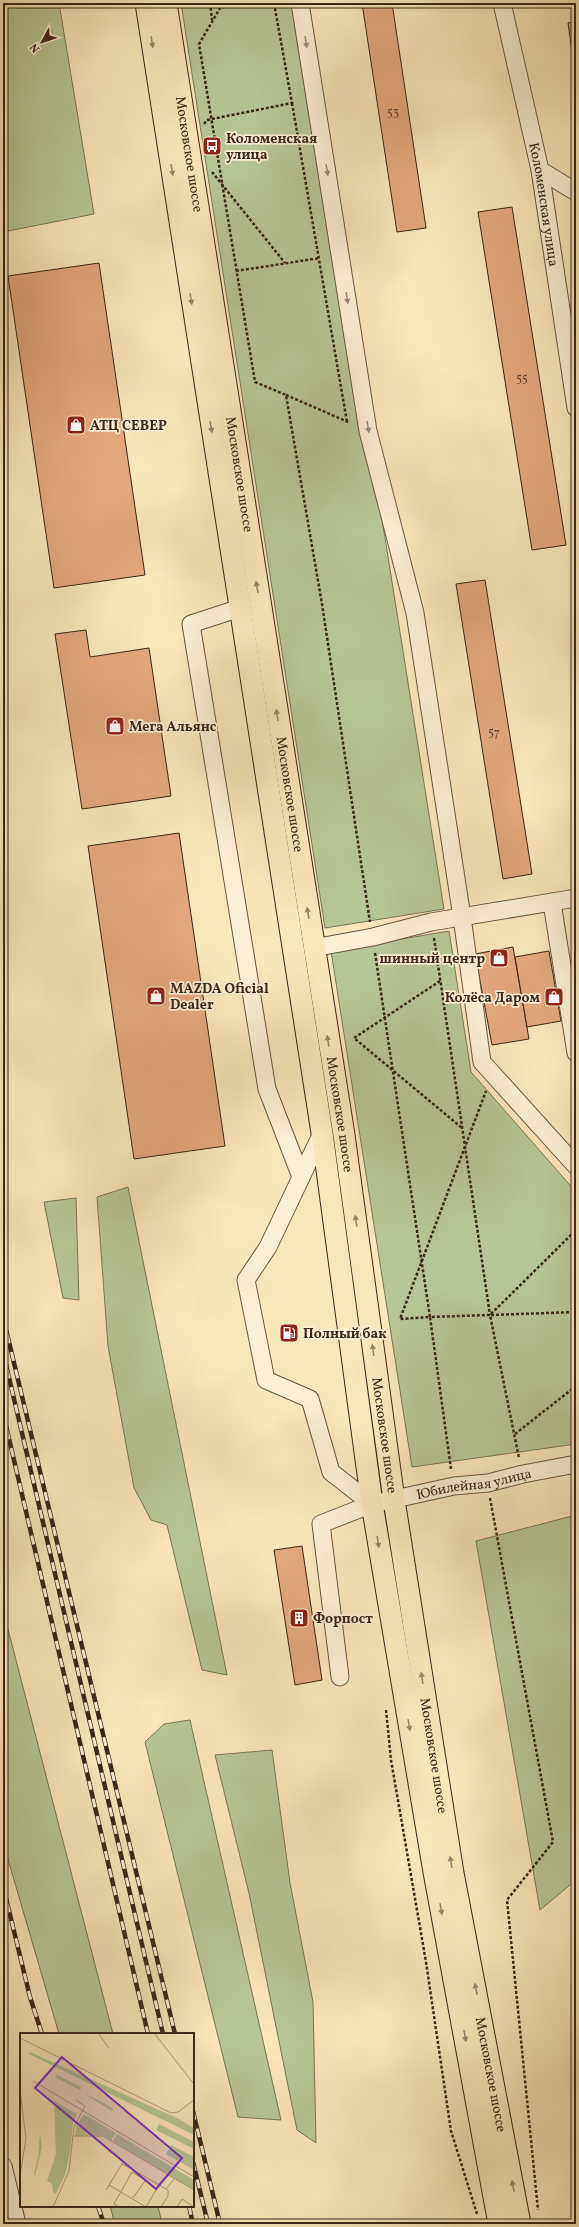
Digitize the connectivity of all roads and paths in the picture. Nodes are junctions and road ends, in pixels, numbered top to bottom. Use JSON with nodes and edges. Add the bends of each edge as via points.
{"nodes":[{"id":1,"x":146,"y":3,"type":"edge"},
{"id":2,"x":166,"y":3,"type":"edge"},
{"id":3,"x":210,"y":3,"type":"edge"},
{"id":4,"x":223,"y":3,"type":"edge"},
{"id":5,"x":274,"y":3,"type":"edge"},
{"id":6,"x":300,"y":3,"type":"edge"},
{"id":7,"x":502,"y":3,"type":"edge"},
{"id":8,"x":212,"y":21,"type":"junction"},
{"id":9,"x":292,"y":103,"type":"junction"},
{"id":10,"x":211,"y":119,"type":"junction"},
{"id":11,"x":202,"y":126,"type":"dead end"},
{"id":12,"x":540,"y":170,"type":"junction"},
{"id":13,"x":212,"y":171,"type":"dead end"},
{"id":14,"x":222,"y":184,"type":"junction"},
{"id":15,"x":576,"y":195,"type":"edge"},
{"id":16,"x":340,"y":255,"type":"junction"},
{"id":17,"x":320,"y":258,"type":"junction"},
{"id":18,"x":285,"y":263,"type":"junction"},
{"id":19,"x":236,"y":271,"type":"junction"},
{"id":20,"x":286,"y":395,"type":"junction"},
{"id":21,"x":576,"y":408,"type":"edge"},
{"id":22,"x":347,"y":422,"type":"junction"},
{"id":23,"x":368,"y":431,"type":"junction"},
{"id":24,"x":240,"y":608,"type":"junction"},
{"id":25,"x":576,"y":898,"type":"edge"},
{"id":26,"x":552,"y":903,"type":"junction"},
{"id":27,"x":462,"y":917,"type":"junction"},
{"id":28,"x":431,"y":922,"type":"junction"},
{"id":29,"x":373,"y":937,"type":"junction"},
{"id":30,"x":313,"y":948,"type":"junction"},
{"id":31,"x":440,"y":981,"type":"junction"},
{"id":32,"x":385,"y":1018,"type":"junction"},
{"id":33,"x":576,"y":1053,"type":"edge"},
{"id":34,"x":393,"y":1071,"type":"junction"},
{"id":35,"x":493,"y":1074,"type":"junction"},
{"id":36,"x":462,"y":1128,"type":"junction"},
{"id":37,"x":322,"y":1133,"type":"junction"},
{"id":38,"x":465,"y":1144,"type":"junction"},
{"id":39,"x":576,"y":1166,"type":"edge"},
{"id":40,"x":301,"y":1177,"type":"junction"},
{"id":41,"x":576,"y":1230,"type":"edge"},
{"id":42,"x":422,"y":1260,"type":"junction"},
{"id":43,"x":576,"y":1312,"type":"edge"},
{"id":44,"x":490,"y":1315,"type":"junction"},
{"id":45,"x":430,"y":1317,"type":"junction"},
{"id":46,"x":576,"y":1386,"type":"edge"},
{"id":47,"x":514,"y":1434,"type":"junction"},
{"id":48,"x":576,"y":1464,"type":"edge"},
{"id":49,"x":523,"y":1474,"type":"junction"},
{"id":50,"x":488,"y":1484,"type":"junction"},
{"id":51,"x":454,"y":1486,"type":"junction"},
{"id":52,"x":394,"y":1500,"type":"junction"},
{"id":53,"x":372,"y":1504,"type":"junction"},
{"id":54,"x":340,"y":1677,"type":"dead end"},
{"id":55,"x":386,"y":1706,"type":"dead end"},
{"id":56,"x":3,"y":2166,"type":"edge"},
{"id":57,"x":478,"y":2217,"type":"dead end"},
{"id":58,"x":529,"y":2220,"type":"edge"},
{"id":59,"x":17,"y":2224,"type":"edge"},
{"id":60,"x":499,"y":2224,"type":"edge"}],
"edges":[{"from":1,"to":24,"type":"main road","name":"Московское шоссе","one_way":true},
{"from":30,"to":2,"type":"main road","name":"Московское шоссе","one_way":true},
{"from":3,"to":8,"type":"path"},
{"from":4,"to":8,"type":"path"},
{"from":5,"to":9,"type":"path"},
{"from":6,"to":16,"type":"street","one_way":true},
{"from":7,"to":12,"type":"street","name":"Коломенская улица"},
{"from":8,"to":10,"type":"path","via":[[199,44]]},
{"from":9,"to":10,"type":"path"},
{"from":9,"to":17,"type":"path"},
{"from":10,"to":11,"type":"path"},
{"from":10,"to":14,"type":"path"},
{"from":12,"to":15,"type":"street"},
{"from":12,"to":21,"type":"street","name":"Коломенская улица"},
{"from":13,"to":14,"type":"path"},
{"from":14,"to":18,"type":"path"},
{"from":14,"to":19,"type":"path"},
{"from":16,"to":17,"type":"path"},
{"from":16,"to":23,"type":"street","one_way":true},
{"from":17,"to":18,"type":"path"},
{"from":17,"to":22,"type":"path"},
{"from":18,"to":19,"type":"path"},
{"from":19,"to":20,"type":"path","via":[[255,382]]},
{"from":20,"to":22,"type":"path"},
{"from":20,"to":29,"type":"path","via":[[322,604]]},
{"from":22,"to":23,"type":"path"},
{"from":23,"to":27,"type":"street","via":[[415,613]]},
{"from":24,"to":37,"type":"main road","name":"Московское шоссе"},
{"from":24,"to":40,"type":"street","via":[[191,624],[267,1089]]},
{"from":25,"to":26,"type":"street"},
{"from":26,"to":27,"type":"street"},
{"from":26,"to":33,"type":"street"},
{"from":27,"to":28,"type":"street"},
{"from":27,"to":35,"type":"street","via":[[482,1062]]},
{"from":28,"to":29,"type":"street"},
{"from":28,"to":31,"type":"path"},
{"from":29,"to":30,"type":"street"},
{"from":29,"to":32,"type":"path"},
{"from":52,"to":30,"type":"main road","name":"Московское шоссе","one_way":true,"via":[[344,1135]]},
{"from":31,"to":32,"type":"path"},
{"from":31,"to":36,"type":"path"},
{"from":32,"to":34,"type":"path"},
{"from":32,"to":34,"type":"path","via":[[354,1038]]},
{"from":34,"to":36,"type":"path"},
{"from":34,"to":42,"type":"path"},
{"from":35,"to":38,"type":"path"},
{"from":35,"to":39,"type":"street"},
{"from":36,"to":38,"type":"path"},
{"from":37,"to":40,"type":"street"},
{"from":37,"to":53,"type":"main road","name":"Московское шоссе"},
{"from":38,"to":42,"type":"path"},
{"from":38,"to":44,"type":"path"},
{"from":40,"to":53,"type":"street","via":[[268,1247],[246,1280],[266,1380],[310,1399],[331,1472]]},
{"from":41,"to":44,"type":"path"},
{"from":42,"to":45,"type":"path"},
{"from":42,"to":45,"type":"path","via":[[400,1319]]},
{"from":43,"to":44,"type":"path"},
{"from":44,"to":45,"type":"path"},
{"from":44,"to":47,"type":"path"},
{"from":45,"to":51,"type":"path"},
{"from":46,"to":47,"type":"path"},
{"from":47,"to":49,"type":"path"},
{"from":48,"to":49,"type":"street","name":"Юбилейная улица"},
{"from":49,"to":50,"type":"street","name":"Юбилейная улица"},
{"from":50,"to":51,"type":"street","name":"Юбилейная улица"},
{"from":50,"to":58,"type":"path","via":[[553,1842],[507,1900]]},
{"from":51,"to":52,"type":"street","name":"Юбилейная улица"},
{"from":52,"to":53,"type":"street","name":"Юбилейная улица"},
{"from":58,"to":52,"type":"main road","name":"Московское шоссе","one_way":true,"via":[[453,1873]]},
{"from":53,"to":54,"type":"street","name":"Юбилейная улица","via":[[321,1524]]},
{"from":53,"to":60,"type":"main road","name":"Московское шоссе","one_way":true,"via":[[433,1864]]},
{"from":55,"to":57,"type":"path","via":[[391,1760],[426,1962],[451,2132]]},
{"from":56,"to":59,"type":"street"}]}
